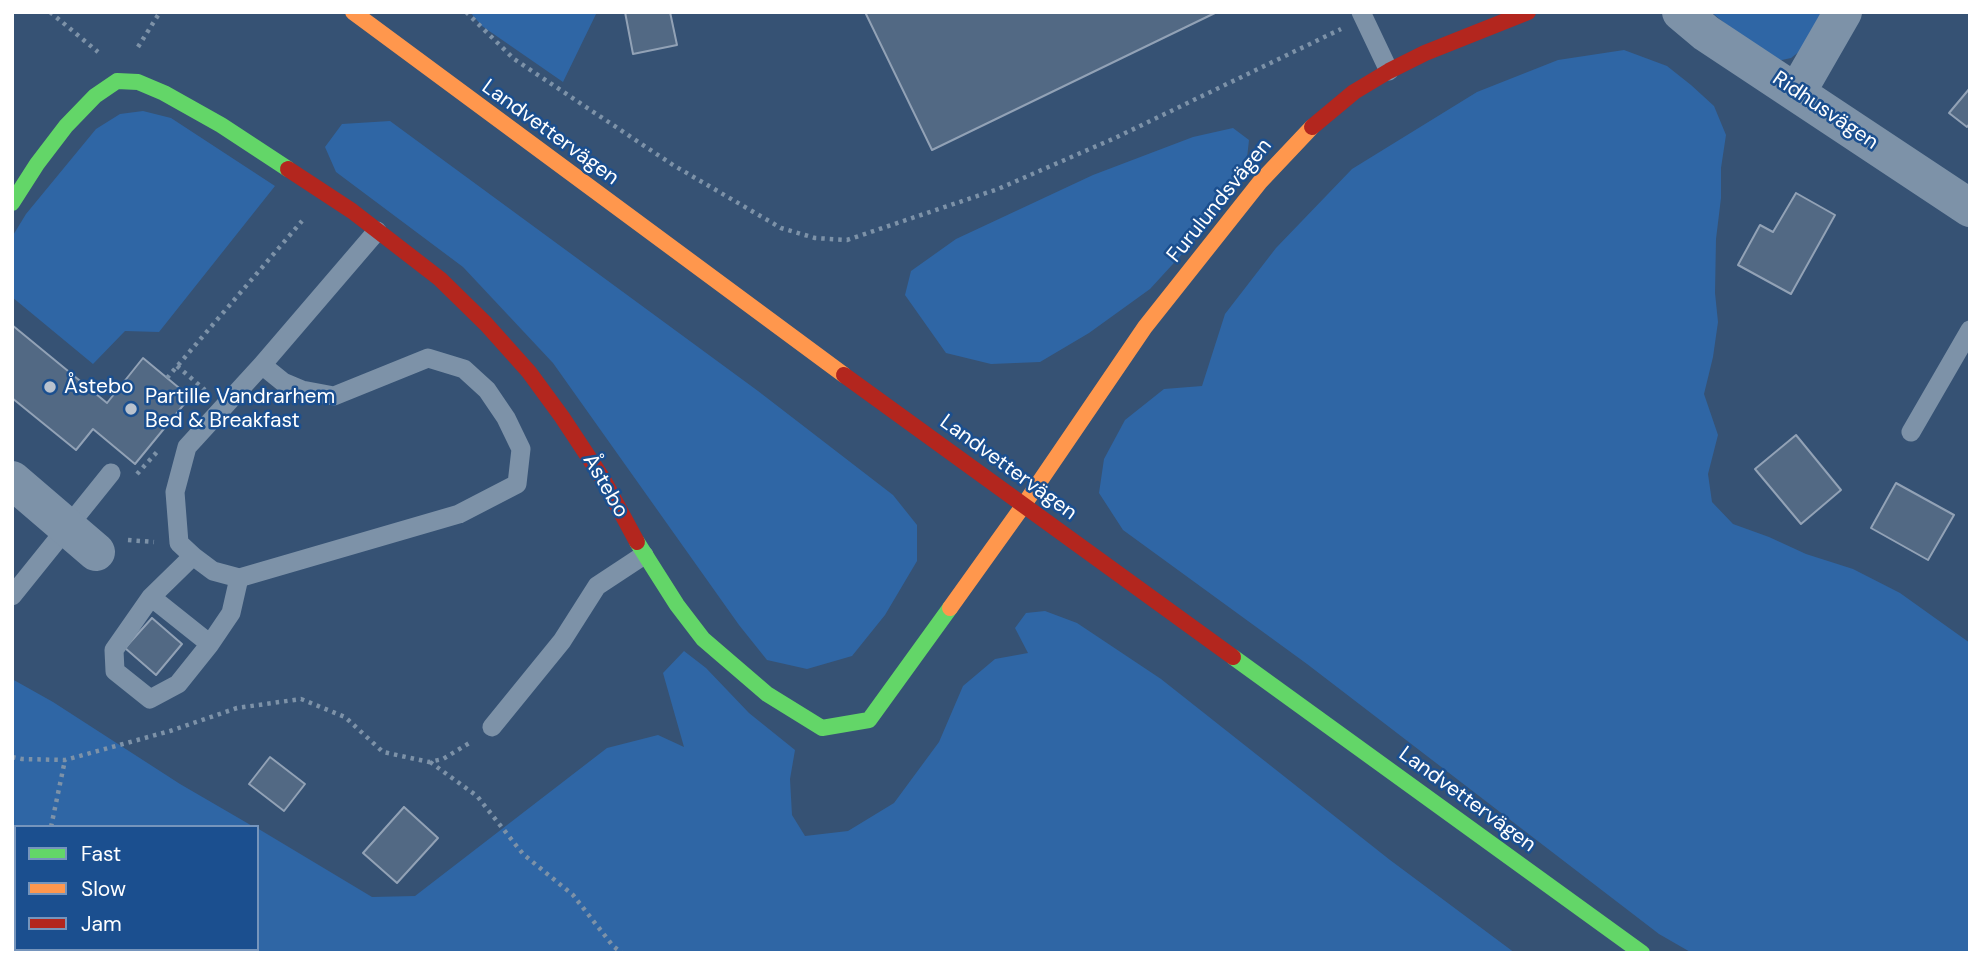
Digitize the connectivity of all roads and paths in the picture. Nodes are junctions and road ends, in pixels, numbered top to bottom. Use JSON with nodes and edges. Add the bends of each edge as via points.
{"nodes":[{"id":1,"x":50,"y":12,"type":"edge"},
{"id":2,"x":353,"y":12,"type":"edge"},
{"id":3,"x":466,"y":12,"type":"edge"},
{"id":4,"x":1528,"y":12,"type":"edge"},
{"id":5,"x":1681,"y":12,"type":"edge"},
{"id":6,"x":1843,"y":12,"type":"edge"},
{"id":7,"x":1363,"y":15,"type":"edge"},
{"id":8,"x":1389,"y":71,"type":"junction"},
{"id":9,"x":117,"y":81,"type":"junction"},
{"id":10,"x":1797,"y":92,"type":"junction"},
{"id":11,"x":325,"y":193,"type":"junction"},
{"id":12,"x":12,"y":203,"type":"edge"},
{"id":13,"x":1970,"y":208,"type":"edge"},
{"id":14,"x":377,"y":230,"type":"junction"},
{"id":15,"x":1970,"y":330,"type":"edge"},
{"id":16,"x":262,"y":365,"type":"junction"},
{"id":17,"x":177,"y":366,"type":"junction"},
{"id":18,"x":167,"y":378,"type":"dead end"},
{"id":19,"x":208,"y":393,"type":"dead end"},
{"id":20,"x":1911,"y":432,"type":"dead end"},
{"id":21,"x":164,"y":443,"type":"dead end"},
{"id":22,"x":111,"y":472,"type":"dead end"},
{"id":23,"x":12,"y":481,"type":"edge"},
{"id":24,"x":129,"y":484,"type":"dead end"},
{"id":25,"x":1023,"y":506,"type":"junction"},
{"id":26,"x":81,"y":539,"type":"junction"},
{"id":27,"x":186,"y":550,"type":"junction"},
{"id":28,"x":644,"y":555,"type":"junction"},
{"id":29,"x":239,"y":578,"type":"junction"},
{"id":30,"x":12,"y":596,"type":"edge"},
{"id":31,"x":151,"y":597,"type":"junction"},
{"id":32,"x":210,"y":644,"type":"junction"},
{"id":33,"x":492,"y":727,"type":"joint"},
{"id":34,"x":12,"y":757,"type":"edge"},
{"id":35,"x":65,"y":761,"type":"junction"},
{"id":36,"x":429,"y":762,"type":"junction"},
{"id":37,"x":51,"y":825,"type":"edge"},
{"id":38,"x":622,"y":953,"type":"edge"},
{"id":39,"x":1642,"y":953,"type":"edge"}],
"edges":[{"from":1,"to":9,"type":"path","via":[[112,64]]},
{"from":2,"to":25,"type":"street","name":"Landvettervägen"},
{"from":3,"to":7,"type":"path","via":[[514,58],[673,166],[781,228],[815,238],[847,240],[998,189],[1115,138]]},
{"from":4,"to":8,"type":"street","name":"Furulundsvägen"},
{"from":5,"to":10,"type":"street","name":"Ridhusvägen"},
{"from":6,"to":10,"type":"street"},
{"from":7,"to":8,"type":"lane"},
{"from":8,"to":25,"type":"street","name":"Furulundsvägen","via":[[1354,92],[1305,132],[1260,182],[1145,327]]},
{"from":9,"to":11,"type":"street","name":"Åstebo","via":[[138,82],[164,93]]},
{"from":9,"to":12,"type":"street","via":[[66,126]]},
{"from":10,"to":13,"type":"street","name":"Ridhusvägen"},
{"from":11,"to":14,"type":"street","name":"Åstebo"},
{"from":11,"to":17,"type":"path"},
{"from":14,"to":16,"type":"lane"},
{"from":14,"to":28,"type":"street","name":"Åstebo","via":[[440,279],[529,372],[603,479]]},
{"from":15,"to":20,"type":"lane"},
{"from":16,"to":27,"type":"lane","via":[[187,447],[174,492]]},
{"from":16,"to":29,"type":"lane","via":[[283,382],[334,396],[428,358],[464,369],[487,390],[521,449],[517,484],[458,514]]},
{"from":17,"to":18,"type":"path"},
{"from":17,"to":19,"type":"path"},
{"from":21,"to":24,"type":"path"},
{"from":22,"to":26,"type":"lane"},
{"from":23,"to":26,"type":"street"},
{"from":25,"to":28,"type":"street","name":"Åstebo","via":[[870,720],[822,728],[767,694],[703,639]]},
{"from":25,"to":39,"type":"street","name":"Landvettervägen"},
{"from":26,"to":27,"type":"path","via":[[93,524],[121,540]]},
{"from":26,"to":30,"type":"lane"},
{"from":27,"to":29,"type":"lane","via":[[213,572]]},
{"from":27,"to":31,"type":"lane"},
{"from":28,"to":33,"type":"lane","via":[[597,586],[562,641]]},
{"from":29,"to":32,"type":"lane","via":[[230,613]]},
{"from":31,"to":32,"type":"lane"},
{"from":31,"to":32,"type":"lane","via":[[114,650],[115,671],[135,688],[150,699],[178,684]]},
{"from":33,"to":36,"type":"path","via":[[443,759]]},
{"from":34,"to":35,"type":"path"},
{"from":35,"to":36,"type":"path","via":[[237,708],[301,699],[345,717],[383,752]]},
{"from":35,"to":37,"type":"path"},
{"from":36,"to":38,"type":"path","via":[[477,796],[523,854],[573,895]]}]}
